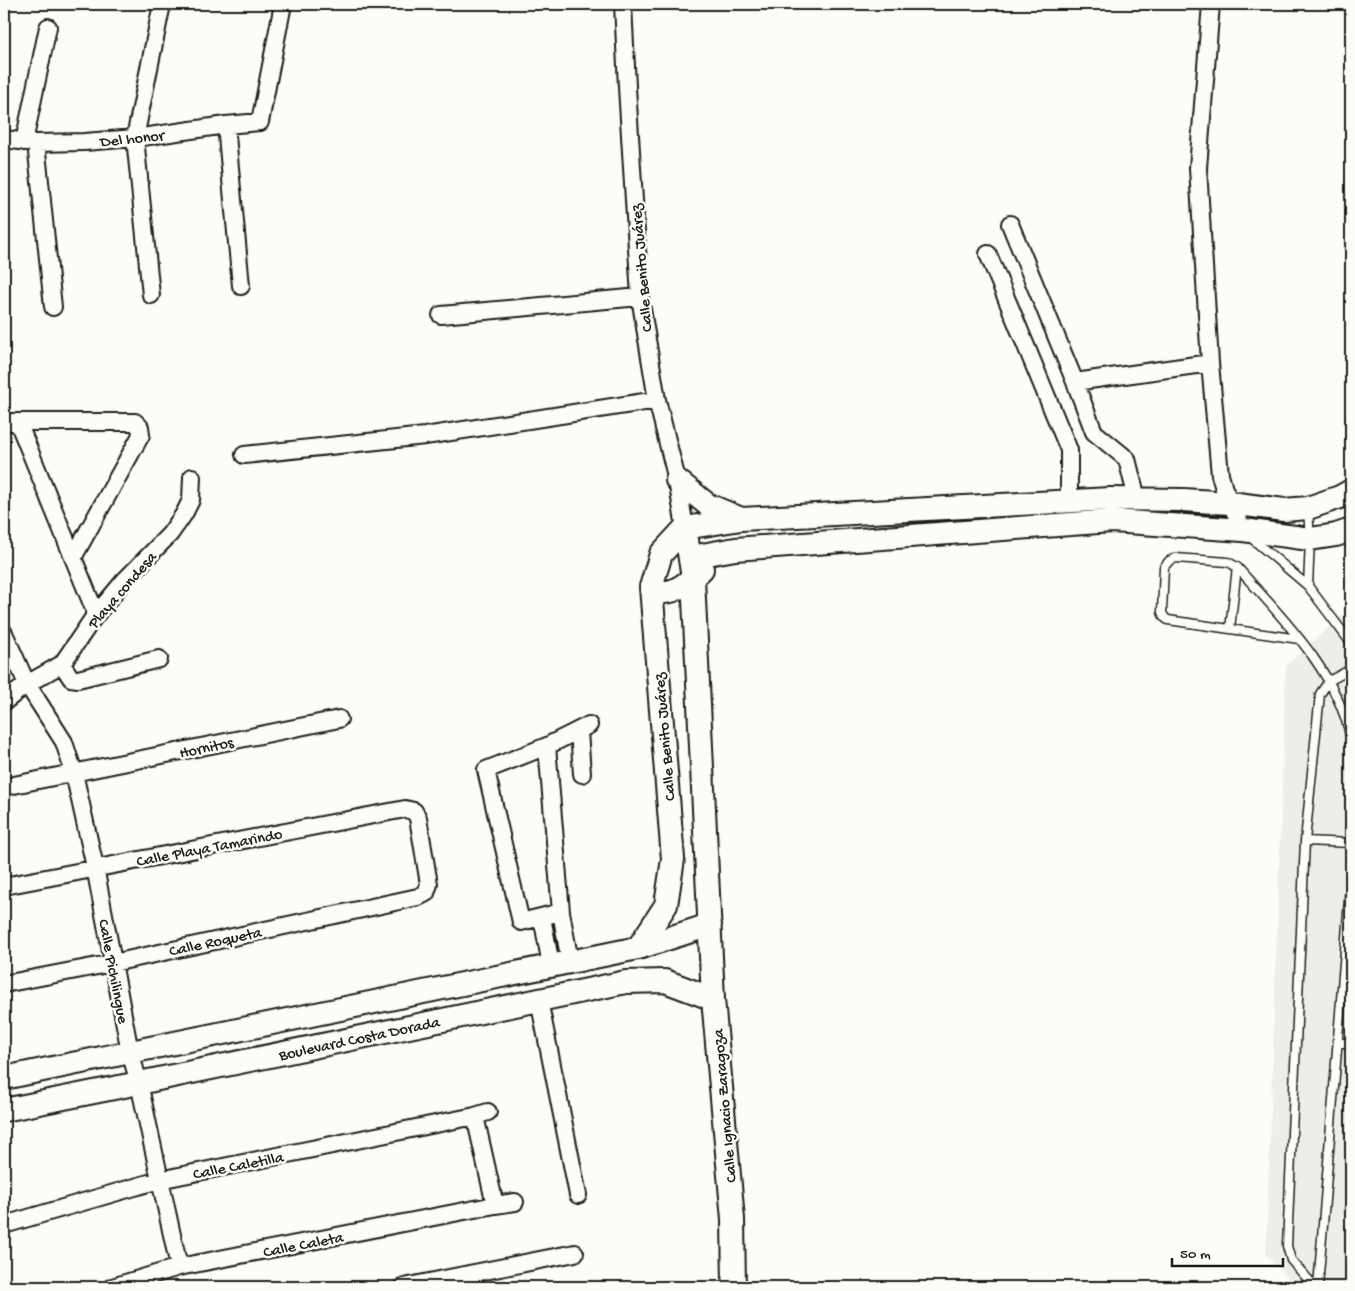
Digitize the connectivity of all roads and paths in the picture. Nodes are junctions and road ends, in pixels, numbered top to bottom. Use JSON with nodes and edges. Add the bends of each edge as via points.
{"nodes":[{"id":1,"x":162,"y":4,"type":"edge"},
{"id":2,"x":283,"y":4,"type":"edge"},
{"id":3,"x":623,"y":4,"type":"edge"},
{"id":4,"x":1211,"y":4,"type":"edge"},
{"id":5,"x":48,"y":27,"type":"dead end"},
{"id":6,"x":226,"y":125,"type":"junction"},
{"id":7,"x":135,"y":138,"type":"junction"},
{"id":8,"x":4,"y":139,"type":"edge"},
{"id":9,"x":30,"y":142,"type":"junction"},
{"id":10,"x":1010,"y":224,"type":"dead end"},
{"id":11,"x":988,"y":254,"type":"dead end"},
{"id":12,"x":242,"y":286,"type":"dead end"},
{"id":13,"x":151,"y":295,"type":"dead end"},
{"id":14,"x":640,"y":298,"type":"junction"},
{"id":15,"x":53,"y":307,"type":"dead end"},
{"id":16,"x":441,"y":316,"type":"dead end"},
{"id":17,"x":1210,"y":363,"type":"junction"},
{"id":18,"x":1075,"y":382,"type":"junction"},
{"id":19,"x":657,"y":400,"type":"junction"},
{"id":20,"x":11,"y":422,"type":"edge"},
{"id":21,"x":244,"y":454,"type":"dead end"},
{"id":22,"x":192,"y":477,"type":"dead end"},
{"id":23,"x":676,"y":480,"type":"junction"},
{"id":24,"x":1351,"y":491,"type":"edge"},
{"id":25,"x":1137,"y":499,"type":"junction"},
{"id":26,"x":1074,"y":502,"type":"junction"},
{"id":27,"x":1230,"y":503,"type":"junction"},
{"id":28,"x":1018,"y":505,"type":"junction"},
{"id":29,"x":1308,"y":508,"type":"junction"},
{"id":30,"x":1111,"y":510,"type":"junction"},
{"id":31,"x":741,"y":519,"type":"junction"},
{"id":32,"x":685,"y":528,"type":"junction"},
{"id":33,"x":1016,"y":528,"type":"junction"},
{"id":34,"x":1243,"y":530,"type":"junction"},
{"id":35,"x":1351,"y":530,"type":"edge"},
{"id":36,"x":1310,"y":539,"type":"junction"},
{"id":37,"x":74,"y":558,"type":"junction"},
{"id":38,"x":692,"y":567,"type":"junction"},
{"id":39,"x":1237,"y":567,"type":"junction"},
{"id":40,"x":1308,"y":586,"type":"junction"},
{"id":41,"x":651,"y":588,"type":"junction"},
{"id":42,"x":94,"y":617,"type":"junction"},
{"id":43,"x":1230,"y":629,"type":"junction"},
{"id":44,"x":4,"y":633,"type":"edge"},
{"id":45,"x":1299,"y":638,"type":"junction"},
{"id":46,"x":1351,"y":643,"type":"edge"},
{"id":47,"x":159,"y":659,"type":"dead end"},
{"id":48,"x":62,"y":664,"type":"junction"},
{"id":49,"x":1351,"y":669,"type":"edge"},
{"id":50,"x":1329,"y":680,"type":"junction"},
{"id":51,"x":27,"y":684,"type":"junction"},
{"id":52,"x":4,"y":702,"type":"edge"},
{"id":53,"x":339,"y":719,"type":"dead end"},
{"id":54,"x":1351,"y":739,"type":"edge"},
{"id":55,"x":547,"y":746,"type":"junction"},
{"id":56,"x":74,"y":773,"type":"junction"},
{"id":57,"x":582,"y":774,"type":"dead end"},
{"id":58,"x":4,"y":787,"type":"edge"},
{"id":59,"x":1305,"y":841,"type":"junction"},
{"id":60,"x":1351,"y":843,"type":"edge"},
{"id":61,"x":95,"y":867,"type":"junction"},
{"id":62,"x":1351,"y":875,"type":"edge"},
{"id":63,"x":4,"y":886,"type":"edge"},
{"id":64,"x":426,"y":893,"type":"joint"},
{"id":65,"x":561,"y":912,"type":"junction"},
{"id":66,"x":542,"y":917,"type":"junction"},
{"id":67,"x":710,"y":925,"type":"junction"},
{"id":68,"x":638,"y":948,"type":"junction"},
{"id":69,"x":113,"y":962,"type":"junction"},
{"id":70,"x":551,"y":966,"type":"junction"},
{"id":71,"x":4,"y":984,"type":"edge"},
{"id":72,"x":713,"y":999,"type":"junction"},
{"id":73,"x":539,"y":1000,"type":"junction"},
{"id":74,"x":496,"y":1009,"type":"junction"},
{"id":75,"x":1338,"y":1043,"type":"junction"},
{"id":76,"x":1351,"y":1043,"type":"edge"},
{"id":77,"x":130,"y":1052,"type":"junction"},
{"id":78,"x":4,"y":1078,"type":"edge"},
{"id":79,"x":140,"y":1083,"type":"junction"},
{"id":80,"x":4,"y":1110,"type":"edge"},
{"id":81,"x":159,"y":1180,"type":"junction"},
{"id":82,"x":578,"y":1195,"type":"dead end"},
{"id":83,"x":515,"y":1202,"type":"dead end"},
{"id":84,"x":495,"y":1205,"type":"junction"},
{"id":85,"x":4,"y":1225,"type":"edge"},
{"id":86,"x":575,"y":1253,"type":"dead end"},
{"id":87,"x":179,"y":1268,"type":"junction"},
{"id":88,"x":112,"y":1287,"type":"edge"},
{"id":89,"x":404,"y":1287,"type":"edge"},
{"id":90,"x":734,"y":1287,"type":"edge"},
{"id":91,"x":1316,"y":1287,"type":"edge"}],
"edges":[{"from":1,"to":7,"type":"street"},
{"from":2,"to":6,"type":"street","name":"Del honor","via":[[260,122]]},
{"from":3,"to":14,"type":"street","name":"Calle Benito Juárez"},
{"from":4,"to":17,"type":"street","via":[[1198,168]]},
{"from":5,"to":9,"type":"street"},
{"from":6,"to":7,"type":"street","name":"Del honor"},
{"from":6,"to":12,"type":"street"},
{"from":7,"to":9,"type":"street","name":"Del honor"},
{"from":7,"to":13,"type":"street"},
{"from":8,"to":9,"type":"street","name":"Del honor"},
{"from":9,"to":15,"type":"street"},
{"from":10,"to":18,"type":"street"},
{"from":11,"to":26,"type":"street","via":[[1069,450]]},
{"from":14,"to":16,"type":"street"},
{"from":14,"to":19,"type":"street","name":"Calle Benito Juárez"},
{"from":17,"to":18,"type":"street"},
{"from":17,"to":27,"type":"street","via":[[1220,475]]},
{"from":18,"to":25,"type":"street","via":[[1094,432],[1127,459]]},
{"from":19,"to":21,"type":"street","via":[[425,436]]},
{"from":19,"to":23,"type":"street","name":"Calle Benito Juárez"},
{"from":20,"to":37,"type":"street"},
{"from":20,"to":37,"type":"street","via":[[135,422],[140,428],[141,435]]},
{"from":22,"to":42,"type":"street","name":"Playa condesa","via":[[190,500],[170,534]]},
{"from":23,"to":31,"type":"main road","via":[[708,505]]},
{"from":23,"to":32,"type":"street","name":"Calle Benito Juárez"},
{"from":24,"to":29,"type":"main road"},
{"from":25,"to":27,"type":"main road"},
{"from":25,"to":30,"type":"main road"},
{"from":26,"to":28,"type":"main road"},
{"from":26,"to":30,"type":"main road"},
{"from":27,"to":29,"type":"main road","via":[[1284,510]]},
{"from":27,"to":34,"type":"street"},
{"from":28,"to":31,"type":"main road"},
{"from":28,"to":33,"type":"main road"},
{"from":29,"to":36,"type":"lane"},
{"from":30,"to":33,"type":"main road","via":[[1078,524]]},
{"from":30,"to":34,"type":"main road"},
{"from":31,"to":32,"type":"main road"},
{"from":32,"to":38,"type":"main road","name":"Calle Benito Juárez"},
{"from":32,"to":41,"type":"main road","name":"Calle Benito Juárez","via":[[661,554]]},
{"from":33,"to":38,"type":"main road","via":[[735,549]]},
{"from":34,"to":36,"type":"main road"},
{"from":34,"to":40,"type":"lane"},
{"from":35,"to":36,"type":"main road"},
{"from":36,"to":40,"type":"lane"},
{"from":37,"to":42,"type":"street","via":[[94,609]]},
{"from":38,"to":41,"type":"main road","via":[[669,592]]},
{"from":38,"to":67,"type":"main road","name":"Calle Benito Juárez"},
{"from":39,"to":43,"type":"lane"},
{"from":39,"to":43,"type":"lane","via":[[1228,562],[1176,558],[1164,567],[1164,617]]},
{"from":39,"to":45,"type":"lane"},
{"from":40,"to":46,"type":"lane"},
{"from":41,"to":68,"type":"main road","name":"Calle Benito Juárez","via":[[673,859],[666,905]]},
{"from":42,"to":48,"type":"street","name":"Playa condesa"},
{"from":43,"to":45,"type":"lane"},
{"from":44,"to":51,"type":"street","name":"Calle Pichilingue"},
{"from":45,"to":50,"type":"lane"},
{"from":47,"to":48,"type":"street","via":[[78,679],[71,678]]},
{"from":48,"to":51,"type":"street","name":"Playa condesa"},
{"from":49,"to":50,"type":"lane"},
{"from":50,"to":54,"type":"lane"},
{"from":50,"to":59,"type":"lane","via":[[1320,694]]},
{"from":51,"to":52,"type":"street","name":"Playa condesa"},
{"from":51,"to":56,"type":"street","name":"Calle Pichilingue","via":[[64,742]]},
{"from":53,"to":56,"type":"street","name":"Hornitos"},
{"from":55,"to":57,"type":"street","via":[[584,728]]},
{"from":55,"to":65,"type":"street"},
{"from":55,"to":66,"type":"street","via":[[486,770],[521,922]]},
{"from":56,"to":58,"type":"street","name":"Hornitos"},
{"from":56,"to":61,"type":"street","name":"Calle Pichilingue"},
{"from":59,"to":60,"type":"lane"},
{"from":59,"to":91,"type":"lane","via":[[1287,1246],[1291,1260]]},
{"from":61,"to":63,"type":"street","name":"Calle Playa Tamarindo"},
{"from":61,"to":64,"type":"street","name":"Calle Playa Tamarindo","via":[[406,809],[414,811],[418,818],[429,884]]},
{"from":61,"to":69,"type":"street","name":"Calle Pichilingue"},
{"from":62,"to":75,"type":"lane"},
{"from":64,"to":69,"type":"street","name":"Calle Roqueta"},
{"from":65,"to":66,"type":"street"},
{"from":65,"to":70,"type":"street"},
{"from":66,"to":70,"type":"street"},
{"from":67,"to":68,"type":"main road","name":"Boulevard Costa Dorada"},
{"from":67,"to":72,"type":"main road","name":"Calle Ignacio Zaragoza"},
{"from":68,"to":70,"type":"main road","name":"Boulevard Costa Dorada"},
{"from":69,"to":71,"type":"street","name":"Calle Roqueta"},
{"from":69,"to":77,"type":"street","name":"Calle Pichilingue"},
{"from":70,"to":74,"type":"main road","via":[[524,980],[494,989]]},
{"from":70,"to":77,"type":"main road","name":"Boulevard Costa Dorada"},
{"from":72,"to":73,"type":"main road","name":"Boulevard Costa Dorada","via":[[666,981],[626,982]]},
{"from":72,"to":90,"type":"main road","name":"Calle Ignacio Zaragoza","via":[[733,1219]]},
{"from":73,"to":74,"type":"main road","name":"Boulevard Costa Dorada"},
{"from":73,"to":82,"type":"street"},
{"from":74,"to":79,"type":"main road","name":"Boulevard Costa Dorada"},
{"from":75,"to":76,"type":"lane"},
{"from":75,"to":91,"type":"lane"},
{"from":77,"to":78,"type":"main road","name":"Boulevard Costa Dorada"},
{"from":77,"to":79,"type":"street","name":"Calle Pichilingue"},
{"from":79,"to":80,"type":"main road","name":"Boulevard Costa Dorada"},
{"from":79,"to":81,"type":"street","name":"Calle Pichilingue"},
{"from":81,"to":84,"type":"street","name":"Calle Caletilla","via":[[481,1114]]},
{"from":81,"to":85,"type":"street","name":"Calle Caletilla"},
{"from":81,"to":87,"type":"street","name":"Calle Pichilingue"},
{"from":83,"to":84,"type":"street","name":"Calle Caleta"},
{"from":84,"to":87,"type":"street","name":"Calle Caleta"},
{"from":86,"to":89,"type":"street"},
{"from":87,"to":88,"type":"street","name":"Calle Caleta"}]}
